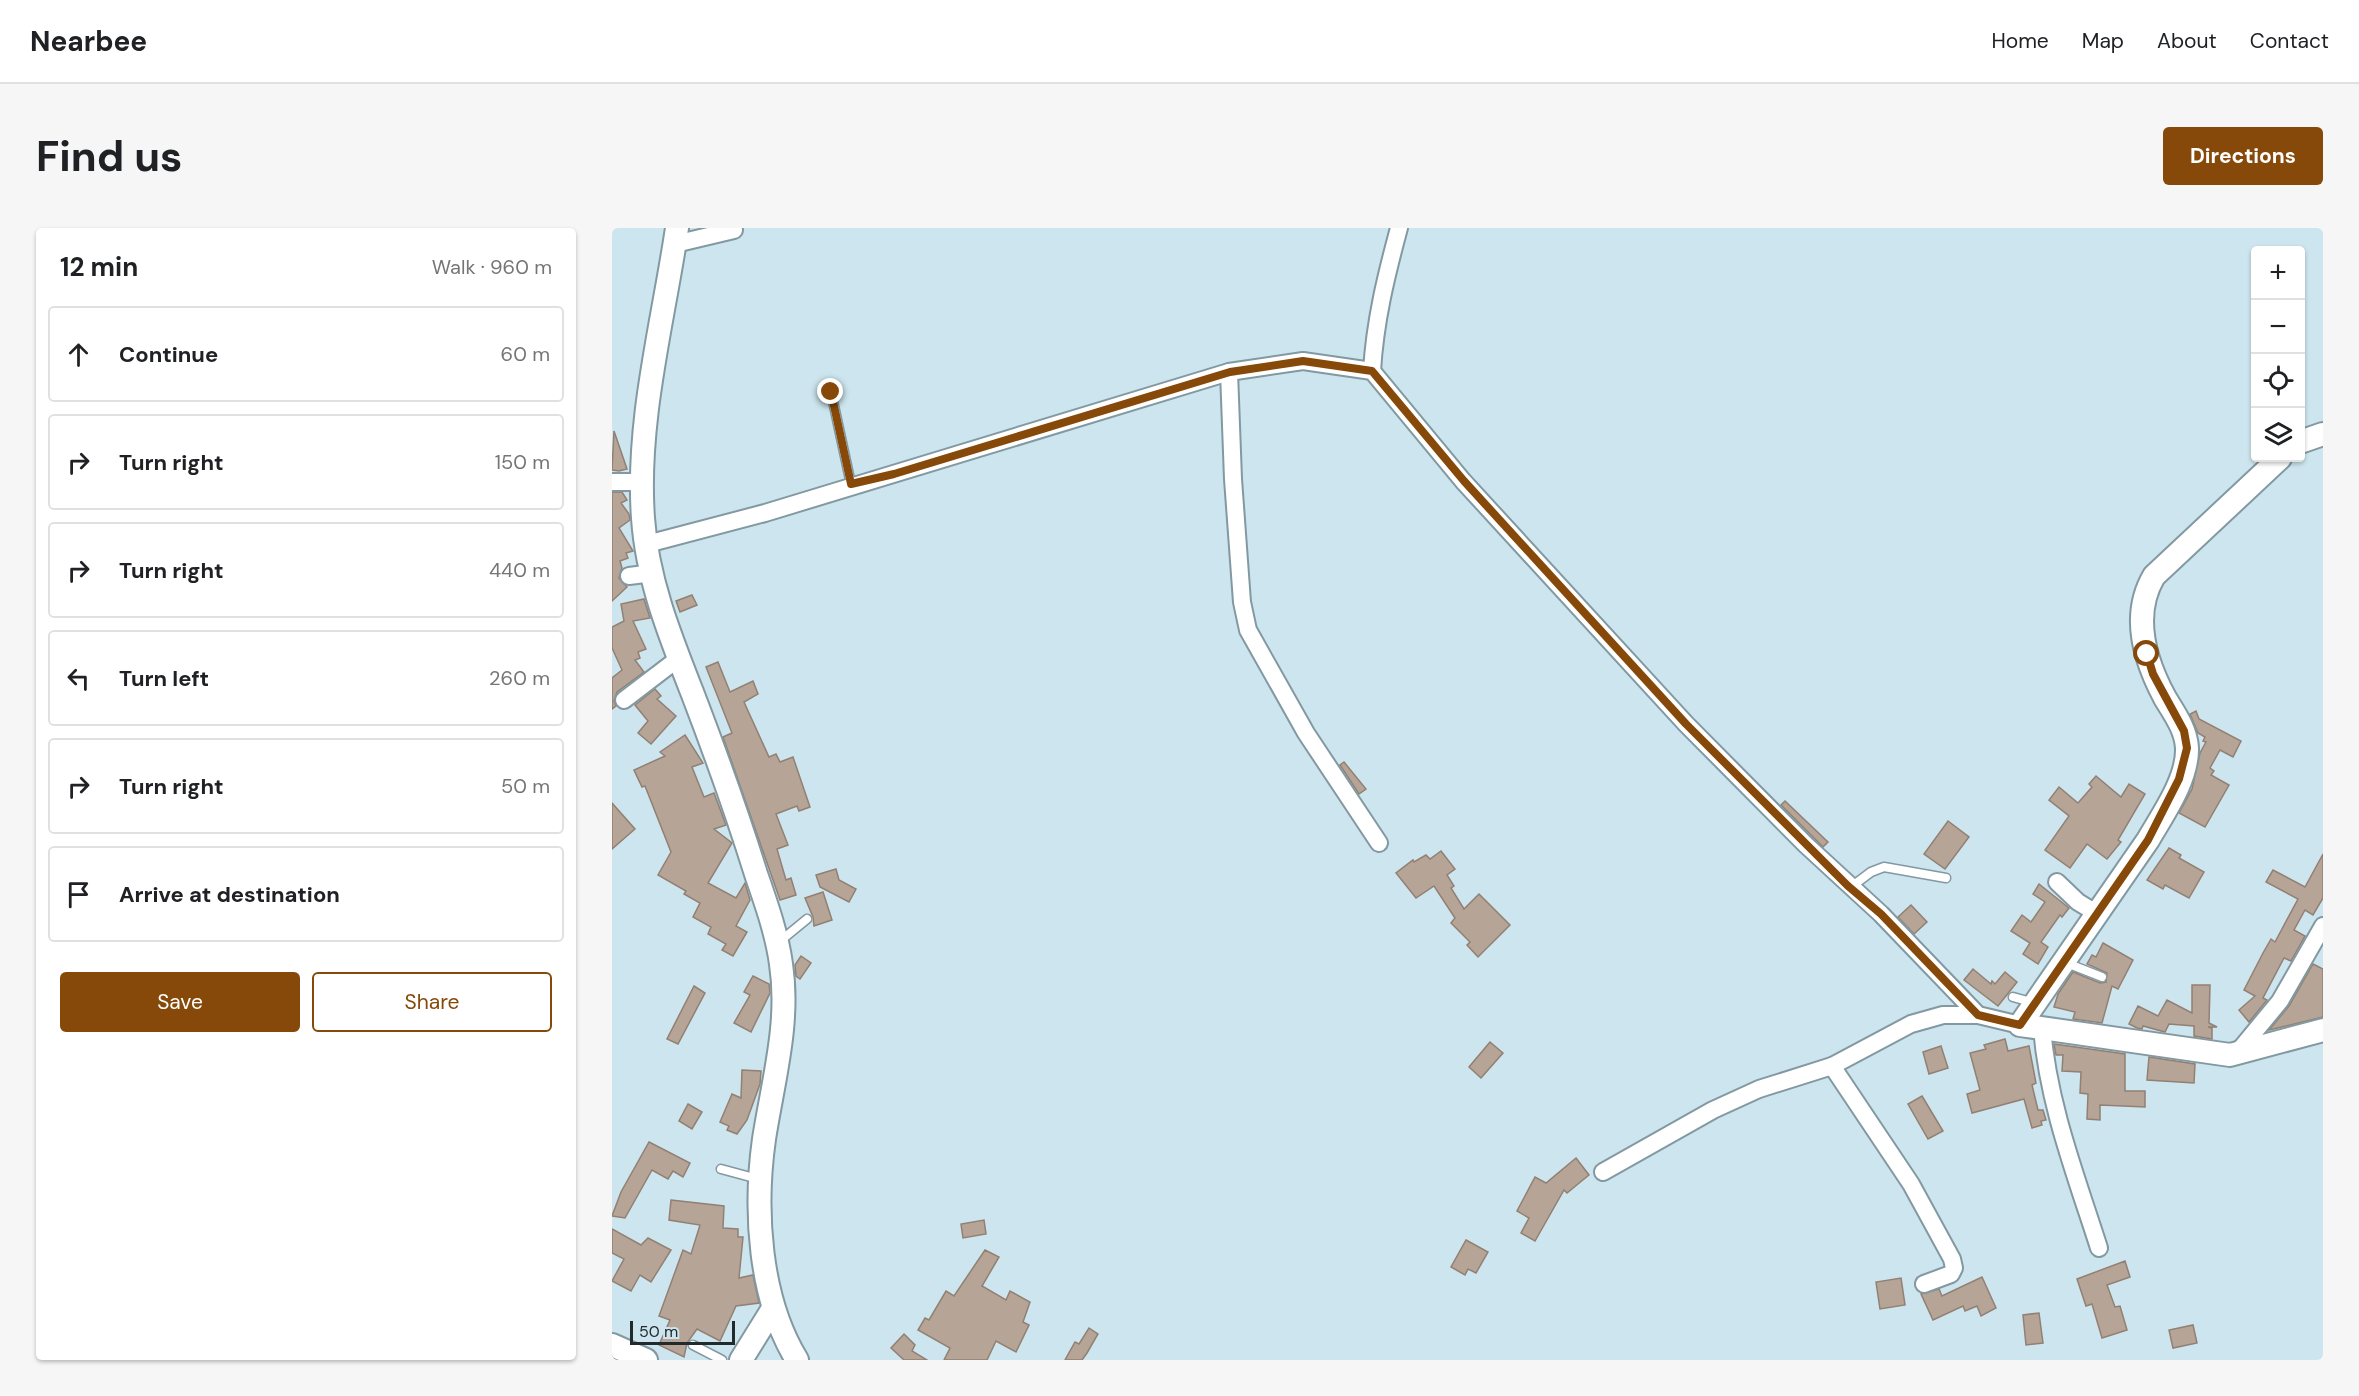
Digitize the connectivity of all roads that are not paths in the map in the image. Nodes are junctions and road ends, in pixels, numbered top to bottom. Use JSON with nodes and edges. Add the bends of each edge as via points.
{"nodes":[{"id":1,"x":704,"y":228,"type":"edge"},
{"id":2,"x":1400,"y":228,"type":"edge"},
{"id":3,"x":734,"y":230,"type":"dead end"},
{"id":4,"x":681,"y":237,"type":"edge"},
{"id":5,"x":1372,"y":371,"type":"junction"},
{"id":6,"x":1230,"y":372,"type":"junction"},
{"id":7,"x":831,"y":392,"type":"dead end"},
{"id":8,"x":2323,"y":434,"type":"edge"},
{"id":9,"x":2305,"y":441,"type":"edge"},
{"id":10,"x":2276,"y":462,"type":"edge"},
{"id":11,"x":612,"y":482,"type":"edge"},
{"id":12,"x":643,"y":482,"type":"junction"},
{"id":13,"x":851,"y":484,"type":"junction"},
{"id":14,"x":647,"y":544,"type":"junction"},
{"id":15,"x":653,"y":573,"type":"junction"},
{"id":16,"x":629,"y":576,"type":"dead end"},
{"id":17,"x":678,"y":658,"type":"junction"},
{"id":18,"x":624,"y":700,"type":"dead end"},
{"id":19,"x":1379,"y":843,"type":"dead end"},
{"id":20,"x":1946,"y":878,"type":"dead end"},
{"id":21,"x":2057,"y":882,"type":"dead end"},
{"id":22,"x":1850,"y":887,"type":"junction"},
{"id":23,"x":2096,"y":913,"type":"junction"},
{"id":24,"x":807,"y":919,"type":"dead end"},
{"id":25,"x":2323,"y":926,"type":"edge"},
{"id":26,"x":776,"y":944,"type":"junction"},
{"id":27,"x":2063,"y":962,"type":"junction"},
{"id":28,"x":2102,"y":977,"type":"dead end"},
{"id":29,"x":2013,"y":997,"type":"dead end"},
{"id":30,"x":2035,"y":1004,"type":"junction"},
{"id":31,"x":1978,"y":1015,"type":"junction"},
{"id":32,"x":2031,"y":1026,"type":"junction"},
{"id":33,"x":2323,"y":1030,"type":"edge"},
{"id":34,"x":2237,"y":1053,"type":"junction"},
{"id":35,"x":1832,"y":1066,"type":"junction"},
{"id":36,"x":721,"y":1170,"type":"dead end"},
{"id":37,"x":1604,"y":1172,"type":"dead end"},
{"id":38,"x":761,"y":1180,"type":"junction"},
{"id":39,"x":2099,"y":1248,"type":"dead end"},
{"id":40,"x":1924,"y":1284,"type":"dead end"},
{"id":41,"x":772,"y":1310,"type":"junction"},
{"id":42,"x":612,"y":1345,"type":"edge"},
{"id":43,"x":693,"y":1345,"type":"dead end"},
{"id":44,"x":796,"y":1359,"type":"edge"},
{"id":45,"x":646,"y":1360,"type":"edge"},
{"id":46,"x":722,"y":1360,"type":"edge"},
{"id":47,"x":741,"y":1360,"type":"edge"}],
"edges":[{"from":1,"to":4,"type":"street"},
{"from":2,"to":5,"type":"street","via":[[1377,319]]},
{"from":3,"to":4,"type":"street"},
{"from":4,"to":12,"type":"street","via":[[648,404]]},
{"from":5,"to":6,"type":"street","via":[[1303,361]]},
{"from":5,"to":22,"type":"street","via":[[1464,481],[1686,724]]},
{"from":6,"to":13,"type":"street"},
{"from":6,"to":19,"type":"street","via":[[1232,469],[1242,602],[1248,630],[1306,733]]},
{"from":7,"to":13,"type":"lane"},
{"from":8,"to":9,"type":"street"},
{"from":10,"to":23,"type":"street","via":[[2154,576],[2146,590],[2141,608],[2147,654],[2153,674],[2184,731],[2186,760],[2148,840]]},
{"from":11,"to":12,"type":"street"},
{"from":12,"to":14,"type":"street"},
{"from":13,"to":14,"type":"street","via":[[765,513]]},
{"from":14,"to":15,"type":"street"},
{"from":15,"to":16,"type":"street"},
{"from":15,"to":17,"type":"street"},
{"from":17,"to":18,"type":"street"},
{"from":17,"to":26,"type":"street","via":[[736,811]]},
{"from":20,"to":22,"type":"lane","via":[[1884,867]]},
{"from":21,"to":23,"type":"street"},
{"from":22,"to":31,"type":"street"},
{"from":23,"to":27,"type":"street"},
{"from":24,"to":26,"type":"lane"},
{"from":25,"to":34,"type":"street","via":[[2280,1001]]},
{"from":26,"to":38,"type":"street","via":[[781,963],[783,1021]]},
{"from":27,"to":28,"type":"lane"},
{"from":27,"to":30,"type":"street"},
{"from":29,"to":30,"type":"lane"},
{"from":30,"to":32,"type":"street"},
{"from":31,"to":32,"type":"street"},
{"from":31,"to":35,"type":"street","via":[[1943,1015],[1911,1024]]},
{"from":32,"to":34,"type":"street","via":[[2210,1054]]},
{"from":32,"to":39,"type":"street"},
{"from":33,"to":34,"type":"street"},
{"from":35,"to":37,"type":"street","via":[[1760,1089],[1713,1110]]},
{"from":35,"to":40,"type":"street","via":[[1911,1184],[1952,1259],[1951,1274]]},
{"from":36,"to":38,"type":"lane"},
{"from":38,"to":41,"type":"street","via":[[763,1258]]},
{"from":41,"to":44,"type":"street"},
{"from":41,"to":47,"type":"street"},
{"from":42,"to":45,"type":"street"},
{"from":43,"to":46,"type":"lane"}]}
